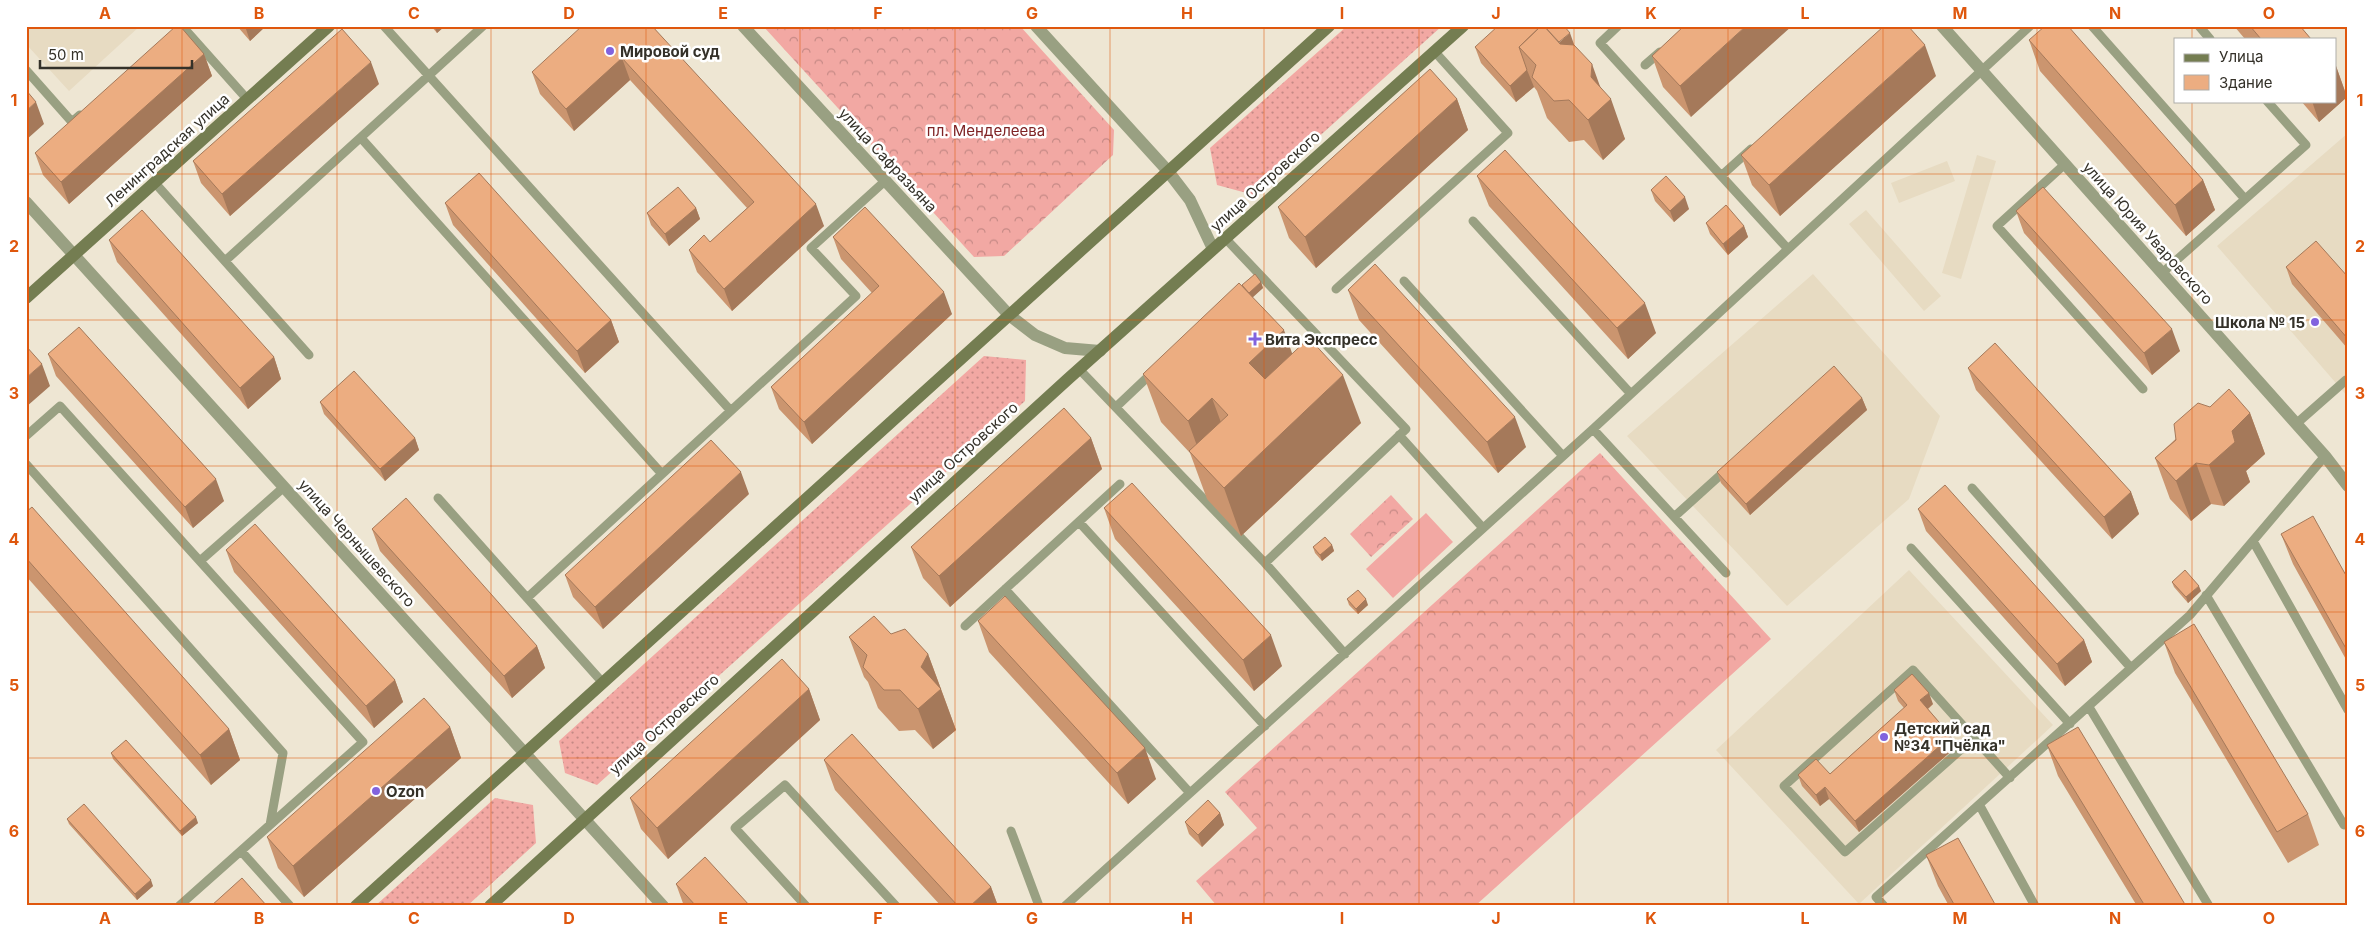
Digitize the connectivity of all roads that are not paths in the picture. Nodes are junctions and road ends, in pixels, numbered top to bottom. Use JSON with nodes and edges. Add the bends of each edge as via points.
{"nodes":[{"id":1,"x":329,"y":26,"type":"edge"},
{"id":2,"x":384,"y":26,"type":"edge"},
{"id":3,"x":483,"y":26,"type":"edge"},
{"id":4,"x":743,"y":26,"type":"edge"},
{"id":5,"x":1036,"y":26,"type":"edge"},
{"id":6,"x":1329,"y":26,"type":"edge"},
{"id":7,"x":1463,"y":26,"type":"edge"},
{"id":8,"x":1618,"y":26,"type":"edge"},
{"id":9,"x":1942,"y":26,"type":"edge"},
{"id":10,"x":2030,"y":26,"type":"edge"},
{"id":11,"x":2092,"y":26,"type":"edge"},
{"id":12,"x":2199,"y":26,"type":"edge"},
{"id":13,"x":177,"y":28,"type":"edge"},
{"id":14,"x":2209,"y":38,"type":"edge"},
{"id":15,"x":1667,"y":46,"type":"edge"},
{"id":16,"x":1434,"y":52,"type":"junction"},
{"id":17,"x":1645,"y":65,"type":"dead end"},
{"id":18,"x":26,"y":70,"type":"edge"},
{"id":19,"x":1982,"y":70,"type":"junction"},
{"id":20,"x":429,"y":76,"type":"junction"},
{"id":21,"x":248,"y":100,"type":"junction"},
{"id":22,"x":2267,"y":102,"type":"edge"},
{"id":23,"x":86,"y":109,"type":"edge"},
{"id":24,"x":361,"y":138,"type":"junction"},
{"id":25,"x":1757,"y":143,"type":"edge"},
{"id":26,"x":2065,"y":164,"type":"junction"},
{"id":27,"x":1167,"y":170,"type":"junction"},
{"id":28,"x":1721,"y":176,"type":"junction"},
{"id":29,"x":885,"y":181,"type":"junction"},
{"id":30,"x":155,"y":183,"type":"junction"},
{"id":31,"x":2245,"y":199,"type":"junction"},
{"id":32,"x":26,"y":202,"type":"edge"},
{"id":33,"x":1473,"y":222,"type":"dead end"},
{"id":34,"x":1225,"y":238,"type":"junction"},
{"id":35,"x":1213,"y":249,"type":"junction"},
{"id":36,"x":1788,"y":249,"type":"junction"},
{"id":37,"x":74,"y":255,"type":"junction"},
{"id":38,"x":225,"y":261,"type":"junction"},
{"id":39,"x":1257,"y":272,"type":"junction"},
{"id":40,"x":2162,"y":273,"type":"junction"},
{"id":41,"x":1250,"y":279,"type":"edge"},
{"id":42,"x":1404,"y":281,"type":"dead end"},
{"id":43,"x":1336,"y":289,"type":"dead end"},
{"id":44,"x":26,"y":298,"type":"edge"},
{"id":45,"x":1009,"y":315,"type":"junction"},
{"id":46,"x":1100,"y":350,"type":"junction"},
{"id":47,"x":309,"y":355,"type":"dead end"},
{"id":48,"x":1158,"y":366,"type":"edge"},
{"id":49,"x":1079,"y":369,"type":"junction"},
{"id":50,"x":2346,"y":380,"type":"dead end"},
{"id":51,"x":2143,"y":389,"type":"dead end"},
{"id":52,"x":1631,"y":394,"type":"junction"},
{"id":53,"x":1116,"y":407,"type":"junction"},
{"id":54,"x":731,"y":411,"type":"junction"},
{"id":55,"x":2296,"y":424,"type":"junction"},
{"id":56,"x":1593,"y":429,"type":"junction"},
{"id":57,"x":1399,"y":435,"type":"junction"},
{"id":58,"x":26,"y":436,"type":"edge"},
{"id":59,"x":1563,"y":456,"type":"junction"},
{"id":60,"x":2325,"y":456,"type":"junction"},
{"id":61,"x":26,"y":464,"type":"edge"},
{"id":62,"x":1732,"y":465,"type":"edge"},
{"id":63,"x":662,"y":474,"type":"junction"},
{"id":64,"x":1120,"y":484,"type":"dead end"},
{"id":65,"x":2348,"y":486,"type":"edge"},
{"id":66,"x":284,"y":488,"type":"junction"},
{"id":67,"x":1972,"y":488,"type":"dead end"},
{"id":68,"x":438,"y":498,"type":"dead end"},
{"id":69,"x":1674,"y":517,"type":"junction"},
{"id":70,"x":1079,"y":522,"type":"junction"},
{"id":71,"x":1483,"y":528,"type":"junction"},
{"id":72,"x":2252,"y":541,"type":"junction"},
{"id":73,"x":1911,"y":548,"type":"dead end"},
{"id":74,"x":200,"y":561,"type":"junction"},
{"id":75,"x":1264,"y":563,"type":"junction"},
{"id":76,"x":1726,"y":573,"type":"dead end"},
{"id":77,"x":1005,"y":589,"type":"junction"},
{"id":78,"x":2206,"y":595,"type":"junction"},
{"id":79,"x":527,"y":598,"type":"junction"},
{"id":80,"x":965,"y":626,"type":"dead end"},
{"id":81,"x":1345,"y":654,"type":"junction"},
{"id":82,"x":2131,"y":668,"type":"junction"},
{"id":83,"x":603,"y":683,"type":"junction"},
{"id":84,"x":2089,"y":707,"type":"junction"},
{"id":85,"x":2348,"y":710,"type":"edge"},
{"id":86,"x":2070,"y":724,"type":"junction"},
{"id":87,"x":1265,"y":726,"type":"junction"},
{"id":88,"x":1974,"y":738,"type":"junction"},
{"id":89,"x":526,"y":754,"type":"junction"},
{"id":90,"x":2010,"y":778,"type":"junction"},
{"id":91,"x":1190,"y":793,"type":"junction"},
{"id":92,"x":1980,"y":806,"type":"junction"},
{"id":93,"x":584,"y":819,"type":"junction"},
{"id":94,"x":270,"y":825,"type":"junction"},
{"id":95,"x":2344,"y":825,"type":"dead end"},
{"id":96,"x":1011,"y":831,"type":"dead end"},
{"id":97,"x":241,"y":851,"type":"junction"},
{"id":98,"x":179,"y":906,"type":"edge"},
{"id":99,"x":290,"y":906,"type":"edge"},
{"id":100,"x":356,"y":906,"type":"edge"},
{"id":101,"x":490,"y":906,"type":"edge"},
{"id":102,"x":663,"y":906,"type":"edge"},
{"id":103,"x":806,"y":906,"type":"edge"},
{"id":104,"x":896,"y":906,"type":"edge"},
{"id":105,"x":1039,"y":906,"type":"edge"},
{"id":106,"x":1065,"y":906,"type":"edge"},
{"id":107,"x":1884,"y":906,"type":"edge"},
{"id":108,"x":2035,"y":906,"type":"edge"},
{"id":109,"x":2209,"y":906,"type":"edge"}],
"edges":[{"from":1,"to":21,"type":"main road","name":"Ленинградская улица"},
{"from":2,"to":20,"type":"lane"},
{"from":3,"to":20,"type":"lane"},
{"from":4,"to":29,"type":"street","name":"улица Сафразьяна"},
{"from":5,"to":27,"type":"street"},
{"from":6,"to":27,"type":"main road"},
{"from":7,"to":16,"type":"main road","name":"улица Островского"},
{"from":8,"to":28,"type":"lane","via":[[1600,43]]},
{"from":9,"to":19,"type":"street","name":"улица Юрия Уваровского"},
{"from":10,"to":19,"type":"lane"},
{"from":11,"to":31,"type":"lane"},
{"from":12,"to":14,"type":"lane"},
{"from":13,"to":21,"type":"lane"},
{"from":15,"to":17,"type":"lane"},
{"from":16,"to":34,"type":"main road","name":"улица Островского"},
{"from":16,"to":43,"type":"lane","via":[[1508,133]]},
{"from":18,"to":23,"type":"lane","via":[[72,122]]},
{"from":19,"to":26,"type":"street","name":"улица Юрия Уваровского"},
{"from":19,"to":36,"type":"lane"},
{"from":20,"to":24,"type":"lane"},
{"from":20,"to":54,"type":"lane"},
{"from":21,"to":30,"type":"main road","name":"Ленинградская улица"},
{"from":22,"to":31,"type":"lane","via":[[2306,145]]},
{"from":24,"to":38,"type":"lane"},
{"from":24,"to":63,"type":"lane"},
{"from":25,"to":28,"type":"lane"},
{"from":26,"to":40,"type":"street","name":"улица Юрия Уваровского"},
{"from":26,"to":51,"type":"lane","via":[[1997,226]]},
{"from":27,"to":35,"type":"street","via":[[1190,200]]},
{"from":27,"to":45,"type":"main road"},
{"from":28,"to":36,"type":"lane"},
{"from":29,"to":45,"type":"street","name":"улица Сафразьяна"},
{"from":29,"to":54,"type":"lane","via":[[811,248],[856,296]]},
{"from":30,"to":37,"type":"main road","name":"Ленинградская улица"},
{"from":30,"to":38,"type":"lane"},
{"from":31,"to":40,"type":"lane"},
{"from":32,"to":37,"type":"street","name":"улица Чернышевского"},
{"from":33,"to":52,"type":"lane"},
{"from":34,"to":35,"type":"main road","name":"улица Островского"},
{"from":34,"to":39,"type":"lane"},
{"from":35,"to":46,"type":"main road","name":"улица Островского"},
{"from":36,"to":52,"type":"lane"},
{"from":37,"to":44,"type":"main road","name":"Ленинградская улица"},
{"from":37,"to":66,"type":"street","name":"улица Чернышевского"},
{"from":38,"to":47,"type":"lane"},
{"from":39,"to":41,"type":"lane"},
{"from":39,"to":57,"type":"lane","via":[[1406,428]]},
{"from":40,"to":55,"type":"street","name":"улица Юрия Уваровского"},
{"from":42,"to":59,"type":"lane"},
{"from":45,"to":46,"type":"street","name":"улица Сафразьяна","via":[[1035,335],[1065,348]]},
{"from":45,"to":83,"type":"main road"},
{"from":46,"to":49,"type":"main road","name":"улица Островского"},
{"from":48,"to":53,"type":"lane"},
{"from":49,"to":53,"type":"lane"},
{"from":49,"to":93,"type":"main road","name":"улица Островского"},
{"from":50,"to":55,"type":"lane"},
{"from":52,"to":56,"type":"lane"},
{"from":53,"to":75,"type":"lane"},
{"from":54,"to":63,"type":"lane"},
{"from":55,"to":60,"type":"street","name":"улица Юрия Уваровского"},
{"from":56,"to":59,"type":"lane"},
{"from":56,"to":69,"type":"lane"},
{"from":57,"to":71,"type":"lane"},
{"from":57,"to":75,"type":"lane"},
{"from":58,"to":74,"type":"lane","via":[[60,406]]},
{"from":59,"to":71,"type":"lane"},
{"from":60,"to":65,"type":"street","name":"улица Юрия Уваровского"},
{"from":60,"to":72,"type":"lane"},
{"from":61,"to":94,"type":"lane","via":[[283,753]]},
{"from":62,"to":69,"type":"lane"},
{"from":63,"to":79,"type":"lane"},
{"from":64,"to":70,"type":"lane"},
{"from":66,"to":74,"type":"lane"},
{"from":66,"to":89,"type":"street","name":"улица Чернышевского"},
{"from":67,"to":82,"type":"lane"},
{"from":68,"to":79,"type":"lane"},
{"from":69,"to":76,"type":"lane"},
{"from":70,"to":77,"type":"lane"},
{"from":70,"to":87,"type":"lane"},
{"from":71,"to":81,"type":"lane"},
{"from":72,"to":78,"type":"lane"},
{"from":72,"to":85,"type":"lane"},
{"from":73,"to":86,"type":"lane"},
{"from":74,"to":94,"type":"lane","via":[[364,742]]},
{"from":75,"to":81,"type":"lane"},
{"from":77,"to":80,"type":"lane"},
{"from":77,"to":91,"type":"lane"},
{"from":78,"to":82,"type":"lane","via":[[2190,615]]},
{"from":78,"to":95,"type":"lane"},
{"from":79,"to":83,"type":"lane"},
{"from":81,"to":87,"type":"lane"},
{"from":82,"to":84,"type":"lane"},
{"from":83,"to":89,"type":"main road"},
{"from":84,"to":86,"type":"lane"},
{"from":84,"to":109,"type":"lane"},
{"from":86,"to":90,"type":"lane"},
{"from":87,"to":91,"type":"lane"},
{"from":88,"to":88,"type":"lane","via":[[1913,670],[1784,786],[1845,852]]},
{"from":88,"to":90,"type":"lane"},
{"from":89,"to":93,"type":"street","name":"улица Чернышевского"},
{"from":89,"to":100,"type":"main road"},
{"from":90,"to":92,"type":"lane"},
{"from":91,"to":106,"type":"lane"},
{"from":92,"to":107,"type":"lane","via":[[1876,897]]},
{"from":92,"to":108,"type":"lane"},
{"from":93,"to":101,"type":"main road","name":"улица Островского"},
{"from":93,"to":102,"type":"street","name":"улица Чернышевского"},
{"from":94,"to":97,"type":"lane"},
{"from":96,"to":105,"type":"lane"},
{"from":97,"to":98,"type":"lane"},
{"from":97,"to":99,"type":"lane"},
{"from":103,"to":104,"type":"lane","via":[[735,828],[785,785]]}]}
